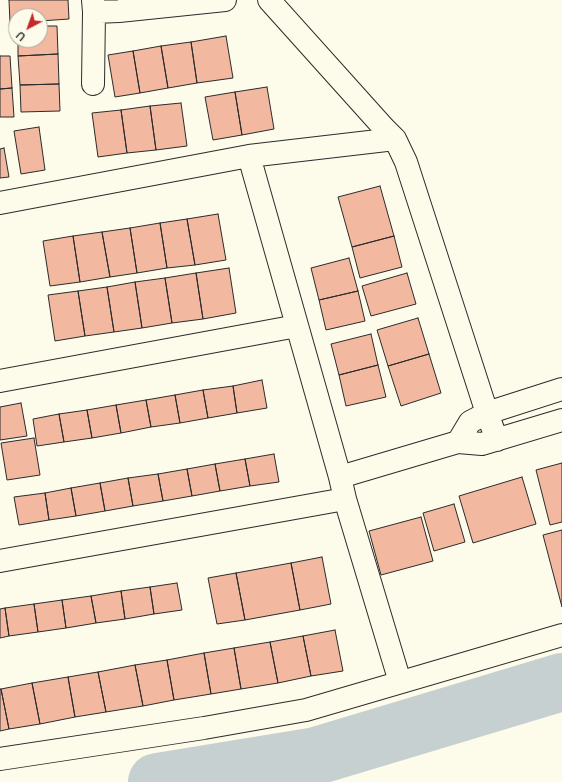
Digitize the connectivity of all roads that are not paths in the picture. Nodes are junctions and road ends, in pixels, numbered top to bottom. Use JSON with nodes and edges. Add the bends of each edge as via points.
{"nodes":[{"id":1,"x":225,"y":0,"type":"edge"},
{"id":2,"x":269,"y":0,"type":"edge"},
{"id":3,"x":93,"y":6,"type":"edge"},
{"id":4,"x":93,"y":84,"type":"dead end"},
{"id":5,"x":395,"y":139,"type":"junction"},
{"id":6,"x":249,"y":156,"type":"junction"},
{"id":7,"x":0,"y":204,"type":"edge"},
{"id":8,"x":297,"y":326,"type":"junction"},
{"id":9,"x":0,"y":381,"type":"edge"},
{"id":10,"x":562,"y":389,"type":"edge"},
{"id":11,"x":487,"y":413,"type":"junction"},
{"id":12,"x":562,"y":420,"type":"edge"},
{"id":13,"x":497,"y":440,"type":"junction"},
{"id":14,"x":458,"y":442,"type":"junction"},
{"id":15,"x":340,"y":477,"type":"junction"},
{"id":16,"x":345,"y":500,"type":"junction"},
{"id":17,"x":0,"y":561,"type":"edge"},
{"id":18,"x":562,"y":634,"type":"edge"},
{"id":19,"x":400,"y":682,"type":"junction"},
{"id":20,"x":0,"y":759,"type":"edge"}],
"edges":[{"from":1,"to":3,"type":"street","via":[[114,11]]},
{"from":2,"to":5,"type":"street"},
{"from":3,"to":4,"type":"street"},
{"from":5,"to":6,"type":"street"},
{"from":5,"to":11,"type":"street","via":[[406,162]]},
{"from":6,"to":7,"type":"street"},
{"from":6,"to":8,"type":"street"},
{"from":8,"to":9,"type":"street"},
{"from":8,"to":15,"type":"street"},
{"from":10,"to":11,"type":"street"},
{"from":11,"to":13,"type":"street"},
{"from":11,"to":14,"type":"street","via":[[470,422]]},
{"from":12,"to":13,"type":"street"},
{"from":13,"to":14,"type":"street","via":[[482,444]]},
{"from":14,"to":15,"type":"street"},
{"from":15,"to":16,"type":"street"},
{"from":16,"to":17,"type":"street"},
{"from":16,"to":19,"type":"street"},
{"from":18,"to":19,"type":"street"},
{"from":19,"to":20,"type":"street","via":[[306,710]]}]}
